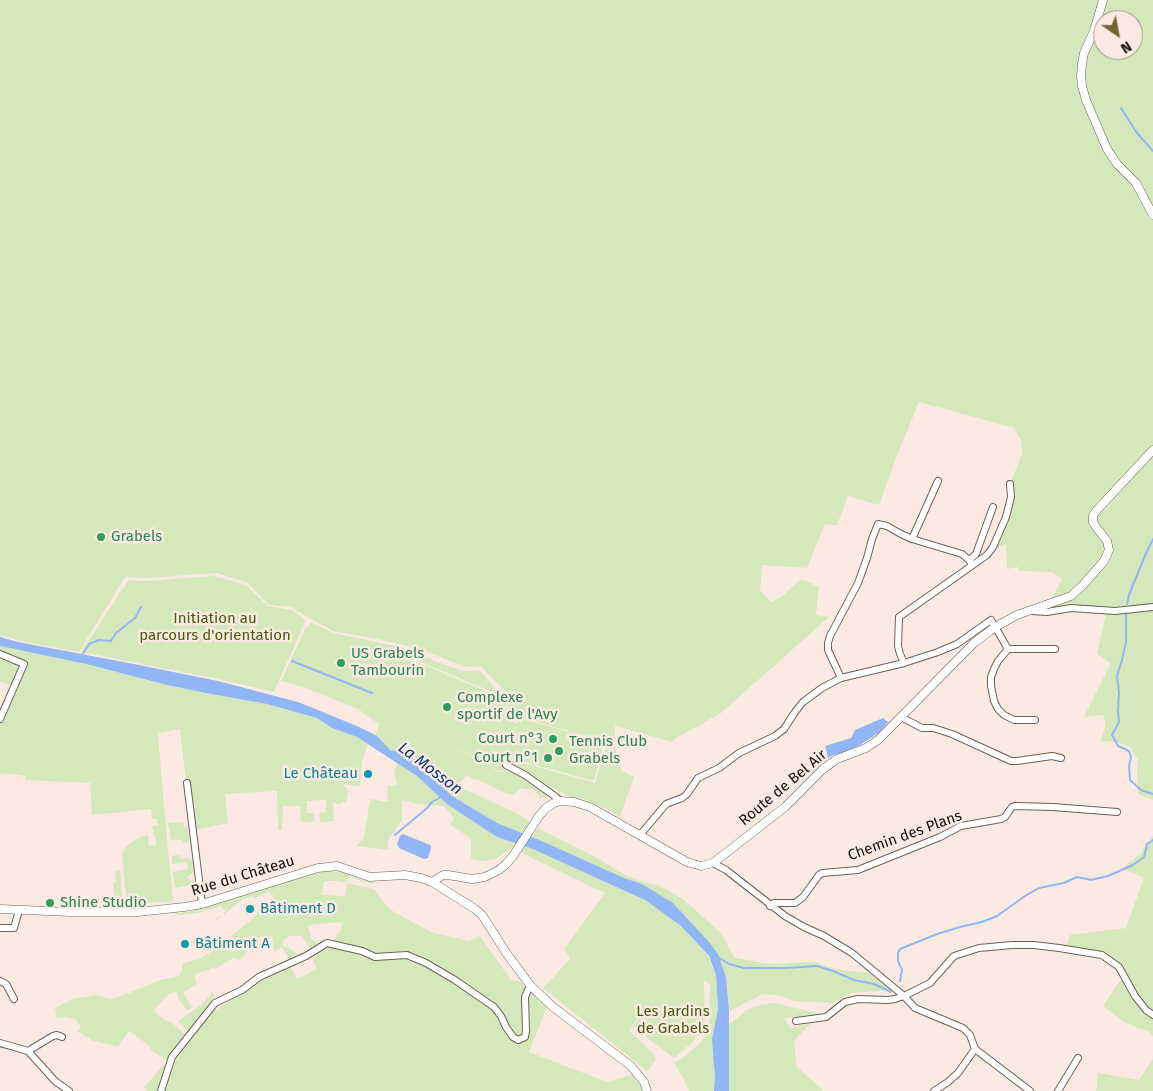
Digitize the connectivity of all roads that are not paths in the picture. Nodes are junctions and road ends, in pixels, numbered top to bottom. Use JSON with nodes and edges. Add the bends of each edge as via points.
{"nodes":[{"id":1,"x":1103,"y":0,"type":"edge"},
{"id":2,"x":1153,"y":215,"type":"edge"},
{"id":3,"x":1153,"y":450,"type":"edge"},
{"id":4,"x":938,"y":481,"type":"dead end"},
{"id":5,"x":1010,"y":484,"type":"dead end"},
{"id":6,"x":993,"y":507,"type":"dead end"},
{"id":7,"x":912,"y":540,"type":"junction"},
{"id":8,"x":971,"y":562,"type":"junction"},
{"id":9,"x":1153,"y":606,"type":"edge"},
{"id":10,"x":1032,"y":611,"type":"junction"},
{"id":11,"x":995,"y":627,"type":"junction"},
{"id":12,"x":1008,"y":649,"type":"junction"},
{"id":13,"x":1055,"y":649,"type":"dead end"},
{"id":14,"x":0,"y":654,"type":"edge"},
{"id":15,"x":904,"y":663,"type":"junction"},
{"id":16,"x":840,"y":678,"type":"junction"},
{"id":17,"x":902,"y":717,"type":"junction"},
{"id":18,"x":0,"y":719,"type":"edge"},
{"id":19,"x":1035,"y":720,"type":"dead end"},
{"id":20,"x":1062,"y":758,"type":"dead end"},
{"id":21,"x":506,"y":765,"type":"dead end"},
{"id":22,"x":187,"y":783,"type":"dead end"},
{"id":23,"x":557,"y":802,"type":"junction"},
{"id":24,"x":1117,"y":812,"type":"dead end"},
{"id":25,"x":640,"y":835,"type":"junction"},
{"id":26,"x":713,"y":863,"type":"junction"},
{"id":27,"x":432,"y":882,"type":"junction"},
{"id":28,"x":202,"y":904,"type":"junction"},
{"id":29,"x":770,"y":906,"type":"junction"},
{"id":30,"x":0,"y":909,"type":"edge"},
{"id":31,"x":19,"y":910,"type":"junction"},
{"id":32,"x":0,"y":928,"type":"edge"},
{"id":33,"x":0,"y":981,"type":"edge"},
{"id":34,"x":530,"y":985,"type":"junction"},
{"id":35,"x":904,"y":996,"type":"junction"},
{"id":36,"x":14,"y":999,"type":"dead end"},
{"id":37,"x":1153,"y":1015,"type":"edge"},
{"id":38,"x":796,"y":1021,"type":"dead end"},
{"id":39,"x":62,"y":1037,"type":"dead end"},
{"id":40,"x":0,"y":1043,"type":"edge"},
{"id":41,"x":976,"y":1049,"type":"junction"},
{"id":42,"x":28,"y":1051,"type":"junction"},
{"id":43,"x":1078,"y":1058,"type":"dead end"},
{"id":44,"x":69,"y":1091,"type":"edge"},
{"id":45,"x":161,"y":1091,"type":"edge"},
{"id":46,"x":647,"y":1091,"type":"edge"},
{"id":47,"x":934,"y":1091,"type":"edge"},
{"id":48,"x":1030,"y":1091,"type":"edge"},
{"id":49,"x":1058,"y":1091,"type":"edge"}],
"edges":[{"from":1,"to":2,"type":"street","via":[[1083,59],[1082,86],[1107,149],[1136,183]]},
{"from":3,"to":10,"type":"street","name":"Route de Bel Air","via":[[1093,516],[1093,522],[1107,540],[1109,550],[1104,561],[1071,596]]},
{"from":4,"to":7,"type":"street"},
{"from":5,"to":8,"type":"street","via":[[1011,497],[1006,517],[994,547],[987,555]]},
{"from":6,"to":8,"type":"street"},
{"from":7,"to":8,"type":"street","via":[[962,554]]},
{"from":7,"to":16,"type":"street","via":[[878,524],[858,583],[828,643]]},
{"from":8,"to":15,"type":"street","via":[[899,617],[898,646]]},
{"from":9,"to":10,"type":"street","via":[[1115,611],[1071,608]]},
{"from":10,"to":11,"type":"street","name":"Route de Bel Air"},
{"from":11,"to":12,"type":"street"},
{"from":11,"to":15,"type":"street","via":[[991,620],[956,644]]},
{"from":11,"to":17,"type":"street","name":"Route de Bel Air","via":[[974,643]]},
{"from":12,"to":13,"type":"street"},
{"from":12,"to":19,"type":"street","via":[[991,677],[994,701],[1004,715],[1014,720]]},
{"from":14,"to":18,"type":"street","via":[[24,664]]},
{"from":15,"to":16,"type":"street"},
{"from":16,"to":25,"type":"street","via":[[804,702],[775,736],[698,778],[688,794],[666,804]]},
{"from":17,"to":20,"type":"street","via":[[922,728],[952,734],[1011,760]]},
{"from":17,"to":26,"type":"street","name":"Route de Bel Air","via":[[866,748],[837,759],[823,769],[785,807]]},
{"from":21,"to":23,"type":"street","via":[[556,797]]},
{"from":22,"to":28,"type":"street"},
{"from":23,"to":25,"type":"street","via":[[574,802],[590,807]]},
{"from":23,"to":27,"type":"street","via":[[546,808],[513,856],[499,870],[485,877],[448,875]]},
{"from":24,"to":29,"type":"street","name":"Chemin des Plans","via":[[1015,806],[1001,819],[962,826],[858,870],[822,873],[795,903],[774,903]]},
{"from":25,"to":26,"type":"street","via":[[697,865]]},
{"from":26,"to":29,"type":"street"},
{"from":27,"to":28,"type":"street","name":"Rue du Château","via":[[405,875],[370,878],[328,866]]},
{"from":27,"to":34,"type":"street","via":[[482,915]]},
{"from":28,"to":31,"type":"street","name":"Rue du Château","via":[[138,912]]},
{"from":29,"to":35,"type":"street","via":[[852,953]]},
{"from":30,"to":31,"type":"street","name":"Rue du Château"},
{"from":31,"to":32,"type":"street","via":[[14,928]]},
{"from":33,"to":36,"type":"street","via":[[6,984]]},
{"from":34,"to":45,"type":"street","via":[[525,996],[525,1037],[518,1040],[494,1007],[426,963],[407,955],[375,957],[327,944],[215,1003],[172,1057]]},
{"from":34,"to":46,"type":"street","via":[[553,1007],[631,1066]]},
{"from":35,"to":37,"type":"street","via":[[930,983],[954,956],[979,948],[1034,945],[1102,955],[1119,967],[1135,996]]},
{"from":35,"to":38,"type":"street","via":[[845,1002],[826,1017]]},
{"from":35,"to":41,"type":"street","via":[[915,1008],[962,1028],[970,1035]]},
{"from":39,"to":42,"type":"street","via":[[53,1036]]},
{"from":40,"to":42,"type":"street"},
{"from":41,"to":47,"type":"street","via":[[958,1073]]},
{"from":41,"to":48,"type":"street"},
{"from":42,"to":44,"type":"street","via":[[54,1081]]},
{"from":43,"to":49,"type":"street"}]}
